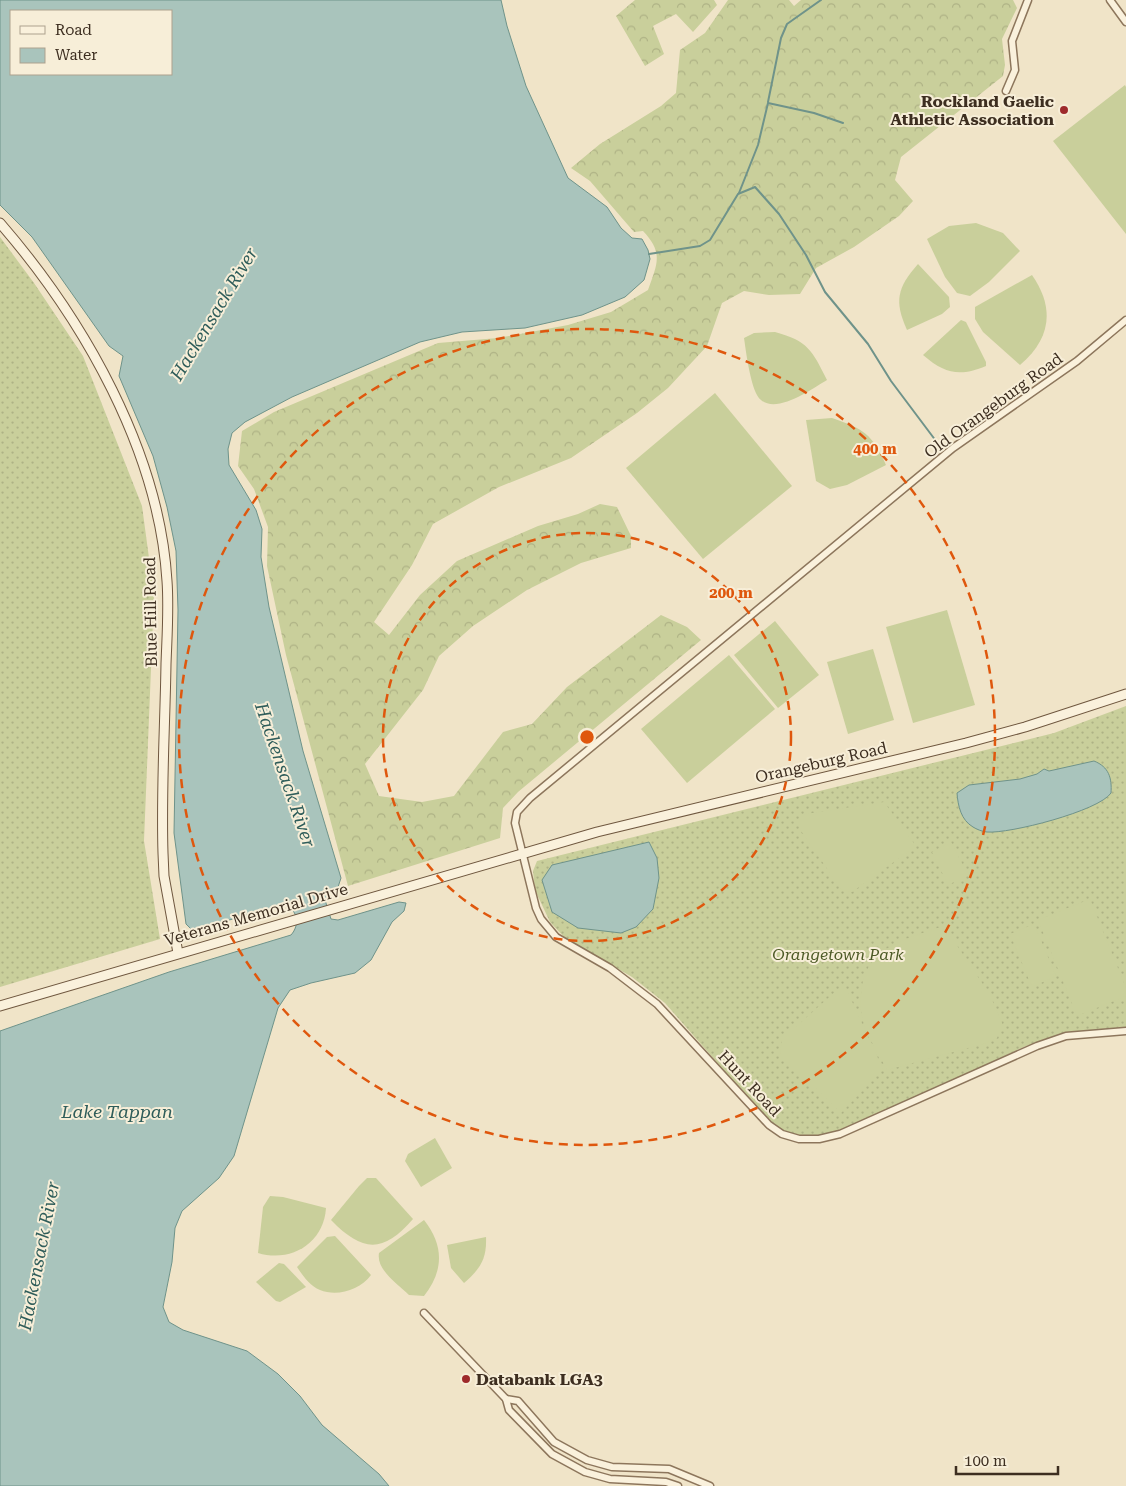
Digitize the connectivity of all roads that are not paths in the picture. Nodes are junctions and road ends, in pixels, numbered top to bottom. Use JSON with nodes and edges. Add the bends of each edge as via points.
{"nodes":[{"id":1,"x":1028,"y":0,"type":"edge"},
{"id":2,"x":1110,"y":0,"type":"edge"},
{"id":3,"x":1126,"y":22,"type":"edge"},
{"id":4,"x":1006,"y":91,"type":"dead end"},
{"id":5,"x":0,"y":223,"type":"edge"},
{"id":6,"x":1126,"y":320,"type":"edge"},
{"id":7,"x":1126,"y":694,"type":"edge"},
{"id":8,"x":521,"y":853,"type":"junction"},
{"id":9,"x":178,"y":953,"type":"junction"},
{"id":10,"x":0,"y":1006,"type":"edge"},
{"id":11,"x":1126,"y":1031,"type":"edge"},
{"id":12,"x":424,"y":1313,"type":"dead end"},
{"id":13,"x":506,"y":1399,"type":"junction"},
{"id":14,"x":666,"y":1469,"type":"junction"},
{"id":15,"x":664,"y":1482,"type":"junction"},
{"id":16,"x":678,"y":1486,"type":"edge"},
{"id":17,"x":710,"y":1486,"type":"edge"}],
"edges":[{"from":1,"to":4,"type":"street","via":[[1012,41],[1015,70]]},
{"from":2,"to":3,"type":"street"},
{"from":5,"to":9,"type":"main road","name":"Blue Hill Road","via":[[35,267],[95,357],[135,443],[157,514],[167,581],[163,853]]},
{"from":6,"to":8,"type":"street","name":"Old Orangeburg Road","via":[[1077,361],[953,448],[530,798],[515,817]]},
{"from":7,"to":8,"type":"main road","name":"Orangeburg Road","via":[[966,743]]},
{"from":8,"to":9,"type":"main road","name":"Veterans Memorial Drive"},
{"from":8,"to":11,"type":"street","name":"Hunt Road","via":[[536,908],[549,930],[566,944],[630,982],[657,1004],[756,1113],[782,1134],[799,1139],[840,1134],[1066,1036]]},
{"from":9,"to":10,"type":"main road","name":"Veterans Memorial Drive"},
{"from":12,"to":13,"type":"street"},
{"from":13,"to":14,"type":"street","via":[[518,1401],[554,1442],[588,1460],[612,1467]]},
{"from":13,"to":15,"type":"street","via":[[510,1410],[552,1454],[577,1468],[610,1479]]},
{"from":14,"to":15,"type":"street"},
{"from":14,"to":17,"type":"street"},
{"from":15,"to":16,"type":"street"}]}
